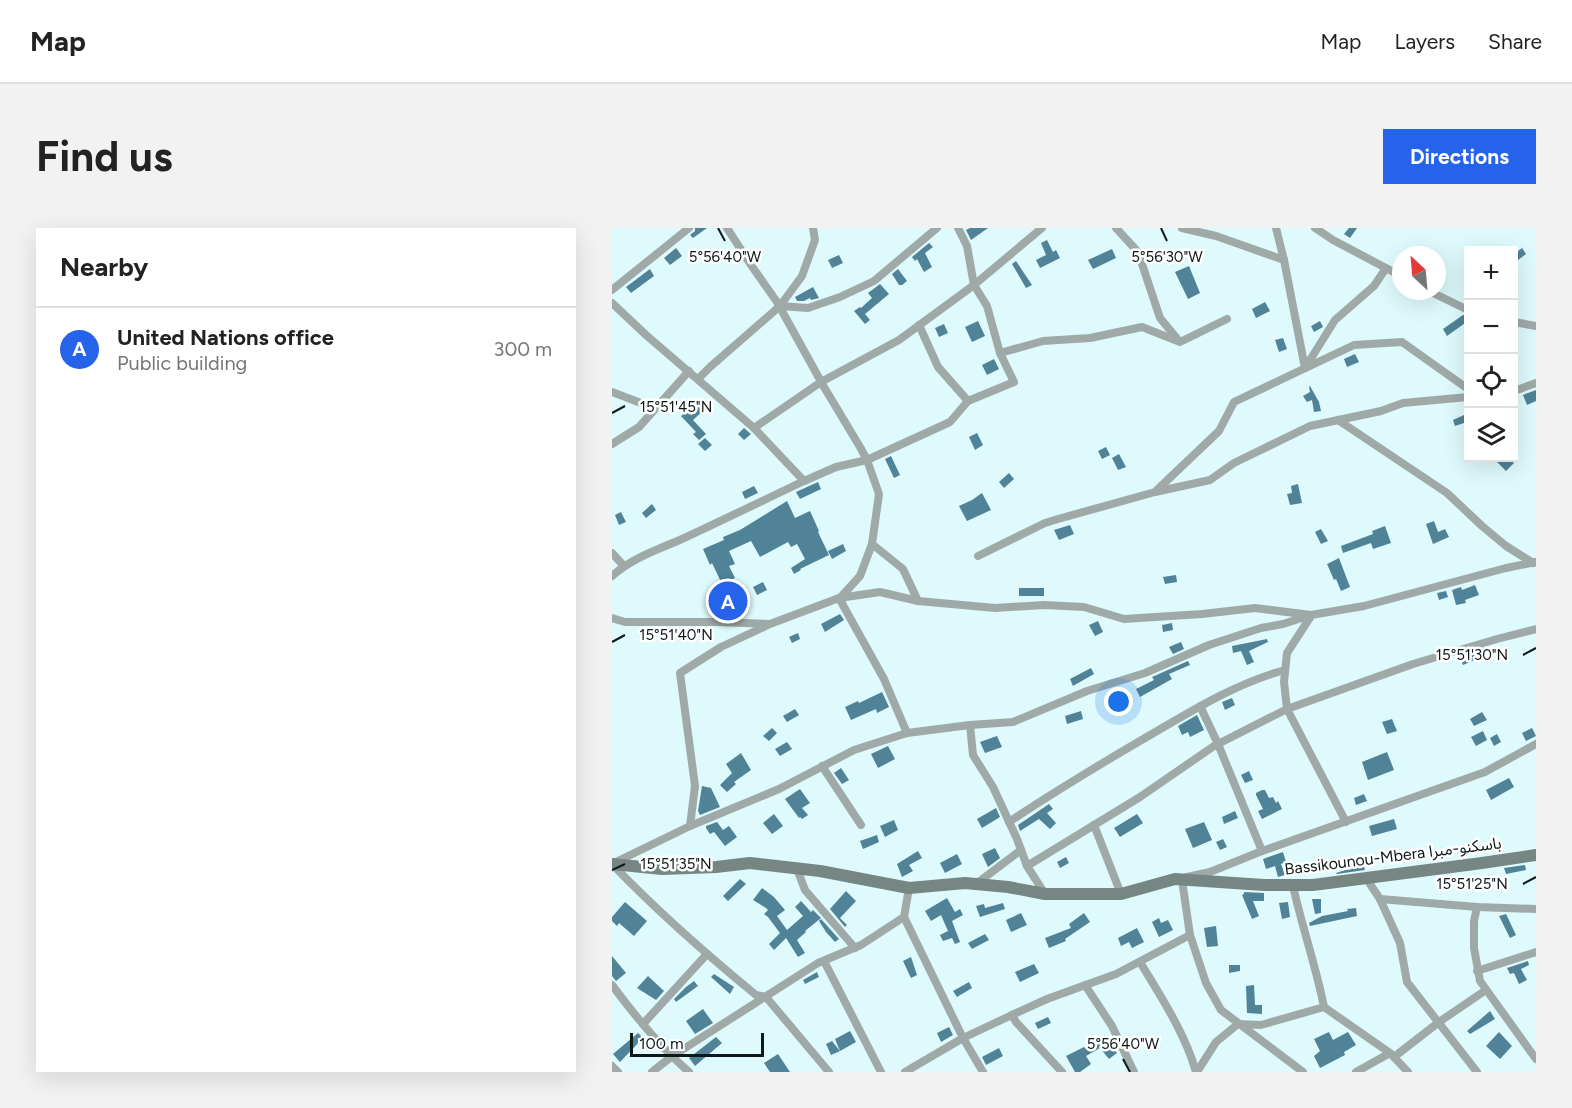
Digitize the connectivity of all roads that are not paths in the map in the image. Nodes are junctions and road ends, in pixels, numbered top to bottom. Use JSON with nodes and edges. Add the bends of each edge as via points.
{"nodes":[{"id":1,"x":689,"y":228,"type":"edge"},
{"id":2,"x":727,"y":228,"type":"edge"},
{"id":3,"x":813,"y":228,"type":"edge"},
{"id":4,"x":937,"y":228,"type":"edge"},
{"id":5,"x":958,"y":228,"type":"edge"},
{"id":6,"x":1042,"y":228,"type":"edge"},
{"id":7,"x":1116,"y":228,"type":"edge"},
{"id":8,"x":1182,"y":228,"type":"edge"},
{"id":9,"x":1276,"y":228,"type":"edge"},
{"id":10,"x":1316,"y":228,"type":"edge"},
{"id":11,"x":1284,"y":260,"type":"junction"},
{"id":12,"x":1386,"y":268,"type":"junction"},
{"id":13,"x":1392,"y":271,"type":"edge"},
{"id":14,"x":974,"y":285,"type":"junction"},
{"id":15,"x":612,"y":290,"type":"edge"},
{"id":16,"x":1446,"y":299,"type":"edge"},
{"id":17,"x":612,"y":303,"type":"edge"},
{"id":18,"x":780,"y":306,"type":"junction"},
{"id":19,"x":1464,"y":308,"type":"edge"},
{"id":20,"x":1227,"y":319,"type":"dead end"},
{"id":21,"x":1518,"y":323,"type":"edge"},
{"id":22,"x":919,"y":326,"type":"junction"},
{"id":23,"x":1536,"y":326,"type":"edge"},
{"id":24,"x":1180,"y":342,"type":"junction"},
{"id":25,"x":1000,"y":353,"type":"junction"},
{"id":26,"x":1305,"y":368,"type":"junction"},
{"id":27,"x":689,"y":371,"type":"junction"},
{"id":28,"x":698,"y":379,"type":"junction"},
{"id":29,"x":821,"y":382,"type":"junction"},
{"id":30,"x":1536,"y":383,"type":"edge"},
{"id":31,"x":1464,"y":386,"type":"edge"},
{"id":32,"x":1518,"y":390,"type":"edge"},
{"id":33,"x":612,"y":392,"type":"edge"},
{"id":34,"x":1464,"y":397,"type":"edge"},
{"id":35,"x":968,"y":401,"type":"junction"},
{"id":36,"x":654,"y":408,"type":"junction"},
{"id":37,"x":1338,"y":420,"type":"junction"},
{"id":38,"x":754,"y":428,"type":"junction"},
{"id":39,"x":612,"y":444,"type":"edge"},
{"id":40,"x":867,"y":460,"type":"junction"},
{"id":41,"x":804,"y":481,"type":"junction"},
{"id":42,"x":1155,"y":492,"type":"junction"},
{"id":43,"x":872,"y":544,"type":"junction"},
{"id":44,"x":612,"y":553,"type":"edge"},
{"id":45,"x":978,"y":556,"type":"dead end"},
{"id":46,"x":1535,"y":563,"type":"edge"},
{"id":47,"x":624,"y":566,"type":"junction"},
{"id":48,"x":612,"y":576,"type":"edge"},
{"id":49,"x":839,"y":598,"type":"junction"},
{"id":50,"x":918,"y":601,"type":"junction"},
{"id":51,"x":1311,"y":615,"type":"junction"},
{"id":52,"x":612,"y":618,"type":"edge"},
{"id":53,"x":770,"y":624,"type":"junction"},
{"id":54,"x":1536,"y":629,"type":"edge"},
{"id":55,"x":1285,"y":670,"type":"junction"},
{"id":56,"x":1200,"y":706,"type":"junction"},
{"id":57,"x":1287,"y":709,"type":"junction"},
{"id":58,"x":970,"y":725,"type":"junction"},
{"id":59,"x":907,"y":733,"type":"junction"},
{"id":60,"x":1218,"y":744,"type":"junction"},
{"id":61,"x":1536,"y":744,"type":"edge"},
{"id":62,"x":822,"y":766,"type":"junction"},
{"id":63,"x":1009,"y":822,"type":"junction"},
{"id":64,"x":1346,"y":822,"type":"junction"},
{"id":65,"x":861,"y":825,"type":"dead end"},
{"id":66,"x":1094,"y":825,"type":"junction"},
{"id":67,"x":690,"y":826,"type":"junction"},
{"id":68,"x":1021,"y":850,"type":"junction"},
{"id":69,"x":1262,"y":850,"type":"junction"},
{"id":70,"x":1536,"y":855,"type":"edge"},
{"id":71,"x":612,"y":864,"type":"edge"},
{"id":72,"x":1028,"y":866,"type":"junction"},
{"id":73,"x":797,"y":869,"type":"junction"},
{"id":74,"x":1366,"y":878,"type":"junction"},
{"id":75,"x":1179,"y":880,"type":"junction"},
{"id":76,"x":975,"y":884,"type":"junction"},
{"id":77,"x":1293,"y":886,"type":"junction"},
{"id":78,"x":909,"y":888,"type":"junction"},
{"id":79,"x":1045,"y":894,"type":"junction"},
{"id":80,"x":1121,"y":894,"type":"junction"},
{"id":81,"x":1380,"y":899,"type":"junction"},
{"id":82,"x":1477,"y":908,"type":"junction"},
{"id":83,"x":1536,"y":909,"type":"edge"},
{"id":84,"x":904,"y":917,"type":"junction"},
{"id":85,"x":1190,"y":934,"type":"junction"},
{"id":86,"x":855,"y":948,"type":"junction"},
{"id":87,"x":1536,"y":952,"type":"edge"},
{"id":88,"x":707,"y":954,"type":"junction"},
{"id":89,"x":824,"y":960,"type":"junction"},
{"id":90,"x":1140,"y":962,"type":"junction"},
{"id":91,"x":1477,"y":971,"type":"junction"},
{"id":92,"x":612,"y":985,"type":"edge"},
{"id":93,"x":1085,"y":985,"type":"junction"},
{"id":94,"x":1486,"y":990,"type":"junction"},
{"id":95,"x":766,"y":997,"type":"junction"},
{"id":96,"x":1324,"y":1008,"type":"junction"},
{"id":97,"x":1012,"y":1016,"type":"junction"},
{"id":98,"x":1439,"y":1022,"type":"junction"},
{"id":99,"x":643,"y":1024,"type":"junction"},
{"id":100,"x":1238,"y":1024,"type":"junction"},
{"id":101,"x":963,"y":1038,"type":"junction"},
{"id":102,"x":1392,"y":1055,"type":"junction"},
{"id":103,"x":671,"y":1057,"type":"junction"},
{"id":104,"x":1536,"y":1058,"type":"edge"},
{"id":105,"x":612,"y":1066,"type":"edge"},
{"id":106,"x":618,"y":1072,"type":"edge"},
{"id":107,"x":652,"y":1072,"type":"edge"},
{"id":108,"x":689,"y":1072,"type":"edge"},
{"id":109,"x":829,"y":1072,"type":"edge"},
{"id":110,"x":881,"y":1072,"type":"edge"},
{"id":111,"x":905,"y":1072,"type":"edge"},
{"id":112,"x":983,"y":1072,"type":"edge"},
{"id":113,"x":1062,"y":1072,"type":"edge"},
{"id":114,"x":1134,"y":1072,"type":"edge"},
{"id":115,"x":1196,"y":1072,"type":"edge"},
{"id":116,"x":1303,"y":1072,"type":"edge"},
{"id":117,"x":1356,"y":1072,"type":"edge"},
{"id":118,"x":1408,"y":1072,"type":"edge"},
{"id":119,"x":1477,"y":1072,"type":"edge"}],
"edges":[{"from":1,"to":15,"type":"street"},
{"from":2,"to":18,"type":"street"},
{"from":3,"to":18,"type":"street","via":[[815,240],[802,276]]},
{"from":4,"to":18,"type":"street","via":[[874,281],[808,308]]},
{"from":5,"to":14,"type":"street","via":[[967,246]]},
{"from":6,"to":14,"type":"street"},
{"from":7,"to":24,"type":"street","via":[[1138,252],[1160,318]]},
{"from":8,"to":11,"type":"street"},
{"from":9,"to":11,"type":"street"},
{"from":10,"to":12,"type":"street"},
{"from":11,"to":26,"type":"street"},
{"from":12,"to":13,"type":"street"},
{"from":12,"to":26,"type":"street","via":[[1374,286],[1335,320]]},
{"from":14,"to":22,"type":"street"},
{"from":14,"to":25,"type":"street","via":[[987,306]]},
{"from":16,"to":19,"type":"street"},
{"from":17,"to":27,"type":"street"},
{"from":18,"to":28,"type":"street"},
{"from":18,"to":29,"type":"street"},
{"from":20,"to":24,"type":"street"},
{"from":21,"to":23,"type":"street"},
{"from":22,"to":29,"type":"street"},
{"from":22,"to":35,"type":"street","via":[[938,367]]},
{"from":24,"to":25,"type":"street","via":[[1142,327],[1090,338],[1043,341]]},
{"from":25,"to":35,"type":"street","via":[[1014,382]]},
{"from":26,"to":31,"type":"street","via":[[1354,345],[1402,342]]},
{"from":26,"to":42,"type":"street","via":[[1234,402],[1219,431]]},
{"from":27,"to":28,"type":"street"},
{"from":27,"to":36,"type":"street"},
{"from":28,"to":38,"type":"street"},
{"from":29,"to":38,"type":"street"},
{"from":29,"to":40,"type":"street"},
{"from":30,"to":32,"type":"street"},
{"from":33,"to":36,"type":"street"},
{"from":34,"to":37,"type":"street","via":[[1403,403]]},
{"from":35,"to":40,"type":"street","via":[[950,422]]},
{"from":36,"to":39,"type":"street","via":[[639,427]]},
{"from":37,"to":42,"type":"street","via":[[1310,426],[1283,438],[1210,480]]},
{"from":37,"to":46,"type":"street","via":[[1447,493],[1506,546]]},
{"from":38,"to":41,"type":"street"},
{"from":40,"to":41,"type":"street","via":[[836,467]]},
{"from":40,"to":43,"type":"street","via":[[879,494]]},
{"from":41,"to":47,"type":"street"},
{"from":42,"to":45,"type":"street","via":[[1045,524]]},
{"from":43,"to":49,"type":"street","via":[[860,576]]},
{"from":43,"to":50,"type":"street","via":[[903,569]]},
{"from":44,"to":47,"type":"street"},
{"from":46,"to":51,"type":"street","via":[[1365,606]]},
{"from":47,"to":48,"type":"street"},
{"from":49,"to":50,"type":"street","via":[[880,592]]},
{"from":49,"to":53,"type":"street"},
{"from":49,"to":59,"type":"street","via":[[884,680]]},
{"from":50,"to":51,"type":"street","via":[[995,608],[1084,607],[1124,620],[1255,608]]},
{"from":51,"to":55,"type":"street","via":[[1287,653]]},
{"from":51,"to":58,"type":"street","via":[[1209,645],[1013,722]]},
{"from":52,"to":53,"type":"street","via":[[625,622]]},
{"from":53,"to":67,"type":"street","via":[[720,647],[680,673],[695,786]]},
{"from":54,"to":57,"type":"street","via":[[1413,664]]},
{"from":55,"to":56,"type":"street"},
{"from":55,"to":57,"type":"street"},
{"from":56,"to":60,"type":"street"},
{"from":56,"to":63,"type":"street"},
{"from":57,"to":60,"type":"street"},
{"from":57,"to":64,"type":"street"},
{"from":58,"to":59,"type":"street"},
{"from":58,"to":63,"type":"street","via":[[973,755]]},
{"from":59,"to":62,"type":"street","via":[[854,750]]},
{"from":60,"to":66,"type":"street"},
{"from":60,"to":69,"type":"street"},
{"from":61,"to":64,"type":"street","via":[[1485,772]]},
{"from":62,"to":65,"type":"street"},
{"from":62,"to":67,"type":"street","via":[[779,789]]},
{"from":63,"to":68,"type":"street"},
{"from":64,"to":69,"type":"street"},
{"from":66,"to":72,"type":"street"},
{"from":66,"to":80,"type":"street"},
{"from":67,"to":71,"type":"street"},
{"from":68,"to":72,"type":"street"},
{"from":68,"to":76,"type":"street"},
{"from":69,"to":75,"type":"street","via":[[1210,872]]},
{"from":70,"to":74,"type":"street","name":"Bassikounou-Mbera باسكنو-مبرا"},
{"from":71,"to":73,"type":"street","name":"Bassikounou-Mbera باسكنو-مبرا","via":[[662,869],[750,863]]},
{"from":71,"to":88,"type":"street"},
{"from":72,"to":79,"type":"street"},
{"from":73,"to":78,"type":"street","name":"Bassikounou-Mbera باسكنو-مبرا"},
{"from":73,"to":86,"type":"street","via":[[805,890]]},
{"from":74,"to":77,"type":"street","name":"Bassikounou-Mbera باسكنو-مبرا"},
{"from":74,"to":81,"type":"street"},
{"from":75,"to":77,"type":"street","name":"Bassikounou-Mbera باسكنو-مبرا"},
{"from":75,"to":80,"type":"street","name":"Bassikounou-Mbera باسكنو-مبرا"},
{"from":75,"to":85,"type":"street"},
{"from":76,"to":78,"type":"street","name":"Bassikounou-Mbera باسكنو-مبرا"},
{"from":76,"to":79,"type":"street","name":"Bassikounou-Mbera باسكنو-مبرا"},
{"from":77,"to":96,"type":"street"},
{"from":78,"to":84,"type":"street"},
{"from":79,"to":80,"type":"street","name":"Bassikounou-Mbera باسكنو-مبرا"},
{"from":81,"to":82,"type":"street"},
{"from":81,"to":98,"type":"street","via":[[1400,943],[1407,982]]},
{"from":82,"to":83,"type":"street"},
{"from":82,"to":91,"type":"street","via":[[1473,948]]},
{"from":84,"to":86,"type":"street"},
{"from":84,"to":101,"type":"street"},
{"from":85,"to":90,"type":"street"},
{"from":85,"to":100,"type":"street","via":[[1206,983],[1221,1010]]},
{"from":86,"to":89,"type":"street"},
{"from":87,"to":91,"type":"street"},
{"from":88,"to":95,"type":"street","via":[[756,995]]},
{"from":88,"to":99,"type":"street"},
{"from":89,"to":95,"type":"street"},
{"from":89,"to":110,"type":"street"},
{"from":90,"to":93,"type":"street"},
{"from":90,"to":115,"type":"street","via":[[1168,1007]]},
{"from":91,"to":94,"type":"street"},
{"from":92,"to":99,"type":"street"},
{"from":93,"to":97,"type":"street"},
{"from":93,"to":114,"type":"street","via":[[1112,1026]]},
{"from":94,"to":98,"type":"street"},
{"from":94,"to":104,"type":"street"},
{"from":95,"to":103,"type":"street"},
{"from":95,"to":109,"type":"street"},
{"from":96,"to":100,"type":"street","via":[[1261,1025]]},
{"from":96,"to":102,"type":"street"},
{"from":97,"to":101,"type":"street"},
{"from":97,"to":113,"type":"street"},
{"from":98,"to":102,"type":"street"},
{"from":98,"to":119,"type":"street"},
{"from":99,"to":103,"type":"street"},
{"from":100,"to":115,"type":"street","via":[[1216,1042]]},
{"from":100,"to":116,"type":"street"},
{"from":101,"to":111,"type":"street"},
{"from":101,"to":112,"type":"street"},
{"from":102,"to":117,"type":"street"},
{"from":102,"to":118,"type":"street"},
{"from":103,"to":107,"type":"street"},
{"from":103,"to":108,"type":"street"},
{"from":105,"to":106,"type":"street"}]}
